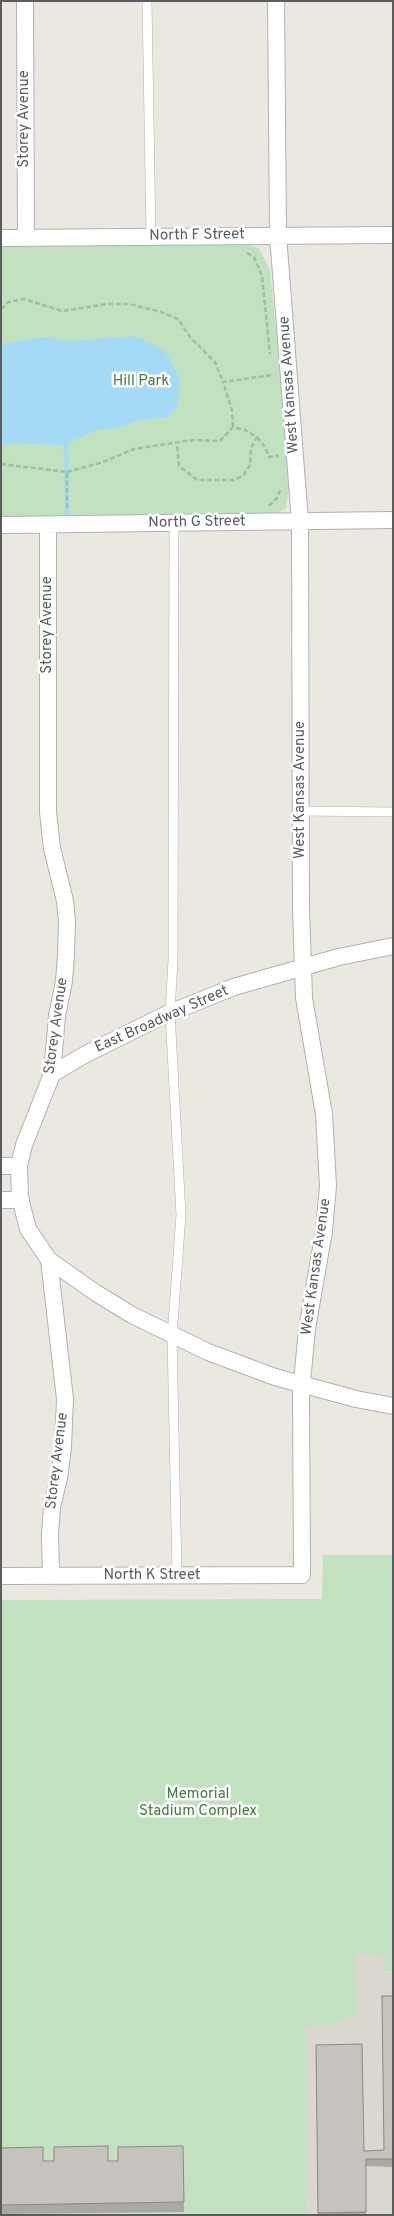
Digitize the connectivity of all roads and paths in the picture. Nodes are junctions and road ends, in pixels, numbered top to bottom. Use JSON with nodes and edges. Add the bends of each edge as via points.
{"nodes":[{"id":1,"x":25,"y":1,"type":"edge"},
{"id":2,"x":147,"y":1,"type":"edge"},
{"id":3,"x":276,"y":1,"type":"edge"},
{"id":4,"x":278,"y":235,"type":"junction"},
{"id":5,"x":393,"y":235,"type":"edge"},
{"id":6,"x":151,"y":236,"type":"junction"},
{"id":7,"x":1,"y":238,"type":"edge"},
{"id":8,"x":26,"y":238,"type":"junction"},
{"id":9,"x":243,"y":250,"type":"dead end"},
{"id":10,"x":1,"y":310,"type":"edge"},
{"id":11,"x":270,"y":358,"type":"dead end"},
{"id":12,"x":272,"y":370,"type":"dead end"},
{"id":13,"x":289,"y":372,"type":"junction"},
{"id":14,"x":272,"y":375,"type":"junction"},
{"id":15,"x":223,"y":382,"type":"junction"},
{"id":16,"x":274,"y":385,"type":"dead end"},
{"id":17,"x":233,"y":427,"type":"junction"},
{"id":18,"x":257,"y":437,"type":"junction"},
{"id":19,"x":177,"y":444,"type":"junction"},
{"id":20,"x":281,"y":448,"type":"dead end"},
{"id":21,"x":282,"y":456,"type":"junction"},
{"id":22,"x":282,"y":462,"type":"dead end"},
{"id":23,"x":1,"y":464,"type":"edge"},
{"id":24,"x":67,"y":472,"type":"junction"},
{"id":25,"x":282,"y":481,"type":"dead end"},
{"id":26,"x":264,"y":510,"type":"dead end"},
{"id":27,"x":393,"y":520,"type":"edge"},
{"id":28,"x":300,"y":522,"type":"junction"},
{"id":29,"x":66,"y":524,"type":"junction"},
{"id":30,"x":174,"y":524,"type":"junction"},
{"id":31,"x":1,"y":525,"type":"edge"},
{"id":32,"x":48,"y":525,"type":"junction"},
{"id":33,"x":301,"y":811,"type":"junction"},
{"id":34,"x":393,"y":812,"type":"edge"},
{"id":35,"x":393,"y":946,"type":"edge"},
{"id":36,"x":304,"y":967,"type":"junction"},
{"id":37,"x":170,"y":1013,"type":"junction"},
{"id":38,"x":52,"y":1074,"type":"junction"},
{"id":39,"x":1,"y":1166,"type":"edge"},
{"id":40,"x":19,"y":1166,"type":"junction"},
{"id":41,"x":1,"y":1200,"type":"edge"},
{"id":42,"x":20,"y":1200,"type":"junction"},
{"id":43,"x":49,"y":1260,"type":"junction"},
{"id":44,"x":172,"y":1336,"type":"junction"},
{"id":45,"x":302,"y":1384,"type":"junction"},
{"id":46,"x":393,"y":1406,"type":"edge"},
{"id":47,"x":302,"y":1575,"type":"joint"},
{"id":48,"x":1,"y":1576,"type":"edge"},
{"id":49,"x":51,"y":1576,"type":"junction"},
{"id":50,"x":177,"y":1576,"type":"junction"}],
"edges":[{"from":1,"to":8,"type":"street","name":"Storey Avenue"},
{"from":2,"to":6,"type":"lane"},
{"from":3,"to":4,"type":"street","name":"West Kansas Avenue"},
{"from":4,"to":5,"type":"street","name":"North F Street"},
{"from":4,"to":6,"type":"street","name":"North F Street"},
{"from":4,"to":13,"type":"street","name":"West Kansas Avenue"},
{"from":6,"to":8,"type":"street","name":"North F Street"},
{"from":7,"to":8,"type":"street","name":"North F Street"},
{"from":9,"to":11,"type":"path","via":[[254,257],[262,276]]},
{"from":10,"to":15,"type":"path","via":[[9,302],[24,299],[62,311],[129,304],[161,312],[178,320],[215,362]]},
{"from":12,"to":14,"type":"path"},
{"from":13,"to":14,"type":"path"},
{"from":13,"to":28,"type":"street","name":"West Kansas Avenue"},
{"from":14,"to":15,"type":"path"},
{"from":14,"to":16,"type":"path"},
{"from":15,"to":17,"type":"path","via":[[232,410]]},
{"from":17,"to":18,"type":"path"},
{"from":17,"to":19,"type":"path","via":[[220,441],[194,440]]},
{"from":18,"to":19,"type":"path","via":[[251,448],[250,465],[242,476],[234,480],[197,480],[179,466]]},
{"from":18,"to":21,"type":"path","via":[[269,457]]},
{"from":19,"to":24,"type":"path","via":[[134,450]]},
{"from":20,"to":21,"type":"path"},
{"from":21,"to":22,"type":"path"},
{"from":23,"to":24,"type":"path"},
{"from":24,"to":29,"type":"path"},
{"from":25,"to":26,"type":"path","via":[[277,498]]},
{"from":27,"to":28,"type":"street","name":"North G Street"},
{"from":28,"to":30,"type":"street","name":"North G Street"},
{"from":28,"to":33,"type":"street","name":"West Kansas Avenue"},
{"from":29,"to":30,"type":"street","name":"North G Street"},
{"from":29,"to":32,"type":"street","name":"North G Street"},
{"from":30,"to":37,"type":"lane","via":[[173,960]]},
{"from":31,"to":32,"type":"street","name":"North G Street"},
{"from":32,"to":38,"type":"street","name":"Storey Avenue","via":[[48,812],[67,922],[64,982],[57,1016]]},
{"from":33,"to":34,"type":"lane"},
{"from":33,"to":36,"type":"street","name":"West Kansas Avenue"},
{"from":35,"to":36,"type":"street","name":"East Broadway Street"},
{"from":36,"to":37,"type":"street","name":"East Broadway Street","via":[[234,988]]},
{"from":36,"to":45,"type":"street","name":"West Kansas Avenue","via":[[306,1019],[324,1114],[328,1186]]},
{"from":37,"to":38,"type":"street","name":"East Broadway Street"},
{"from":37,"to":44,"type":"lane","via":[[180,1215]]},
{"from":38,"to":40,"type":"street","name":"Storey Avenue","via":[[27,1136]]},
{"from":39,"to":40,"type":"street"},
{"from":40,"to":42,"type":"street","name":"Storey Avenue"},
{"from":41,"to":42,"type":"street"},
{"from":42,"to":43,"type":"street","name":"Storey Avenue","via":[[28,1229]]},
{"from":43,"to":44,"type":"street","via":[[96,1293]]},
{"from":43,"to":49,"type":"street","name":"Storey Avenue","via":[[65,1399],[59,1478],[52,1507]]},
{"from":44,"to":45,"type":"street","via":[[235,1363]]},
{"from":44,"to":50,"type":"lane"},
{"from":45,"to":46,"type":"street"},
{"from":45,"to":47,"type":"street","name":"West Kansas Avenue"},
{"from":47,"to":50,"type":"street","name":"North K Street"},
{"from":48,"to":49,"type":"street","name":"North K Street"},
{"from":49,"to":50,"type":"street","name":"North K Street"}]}
